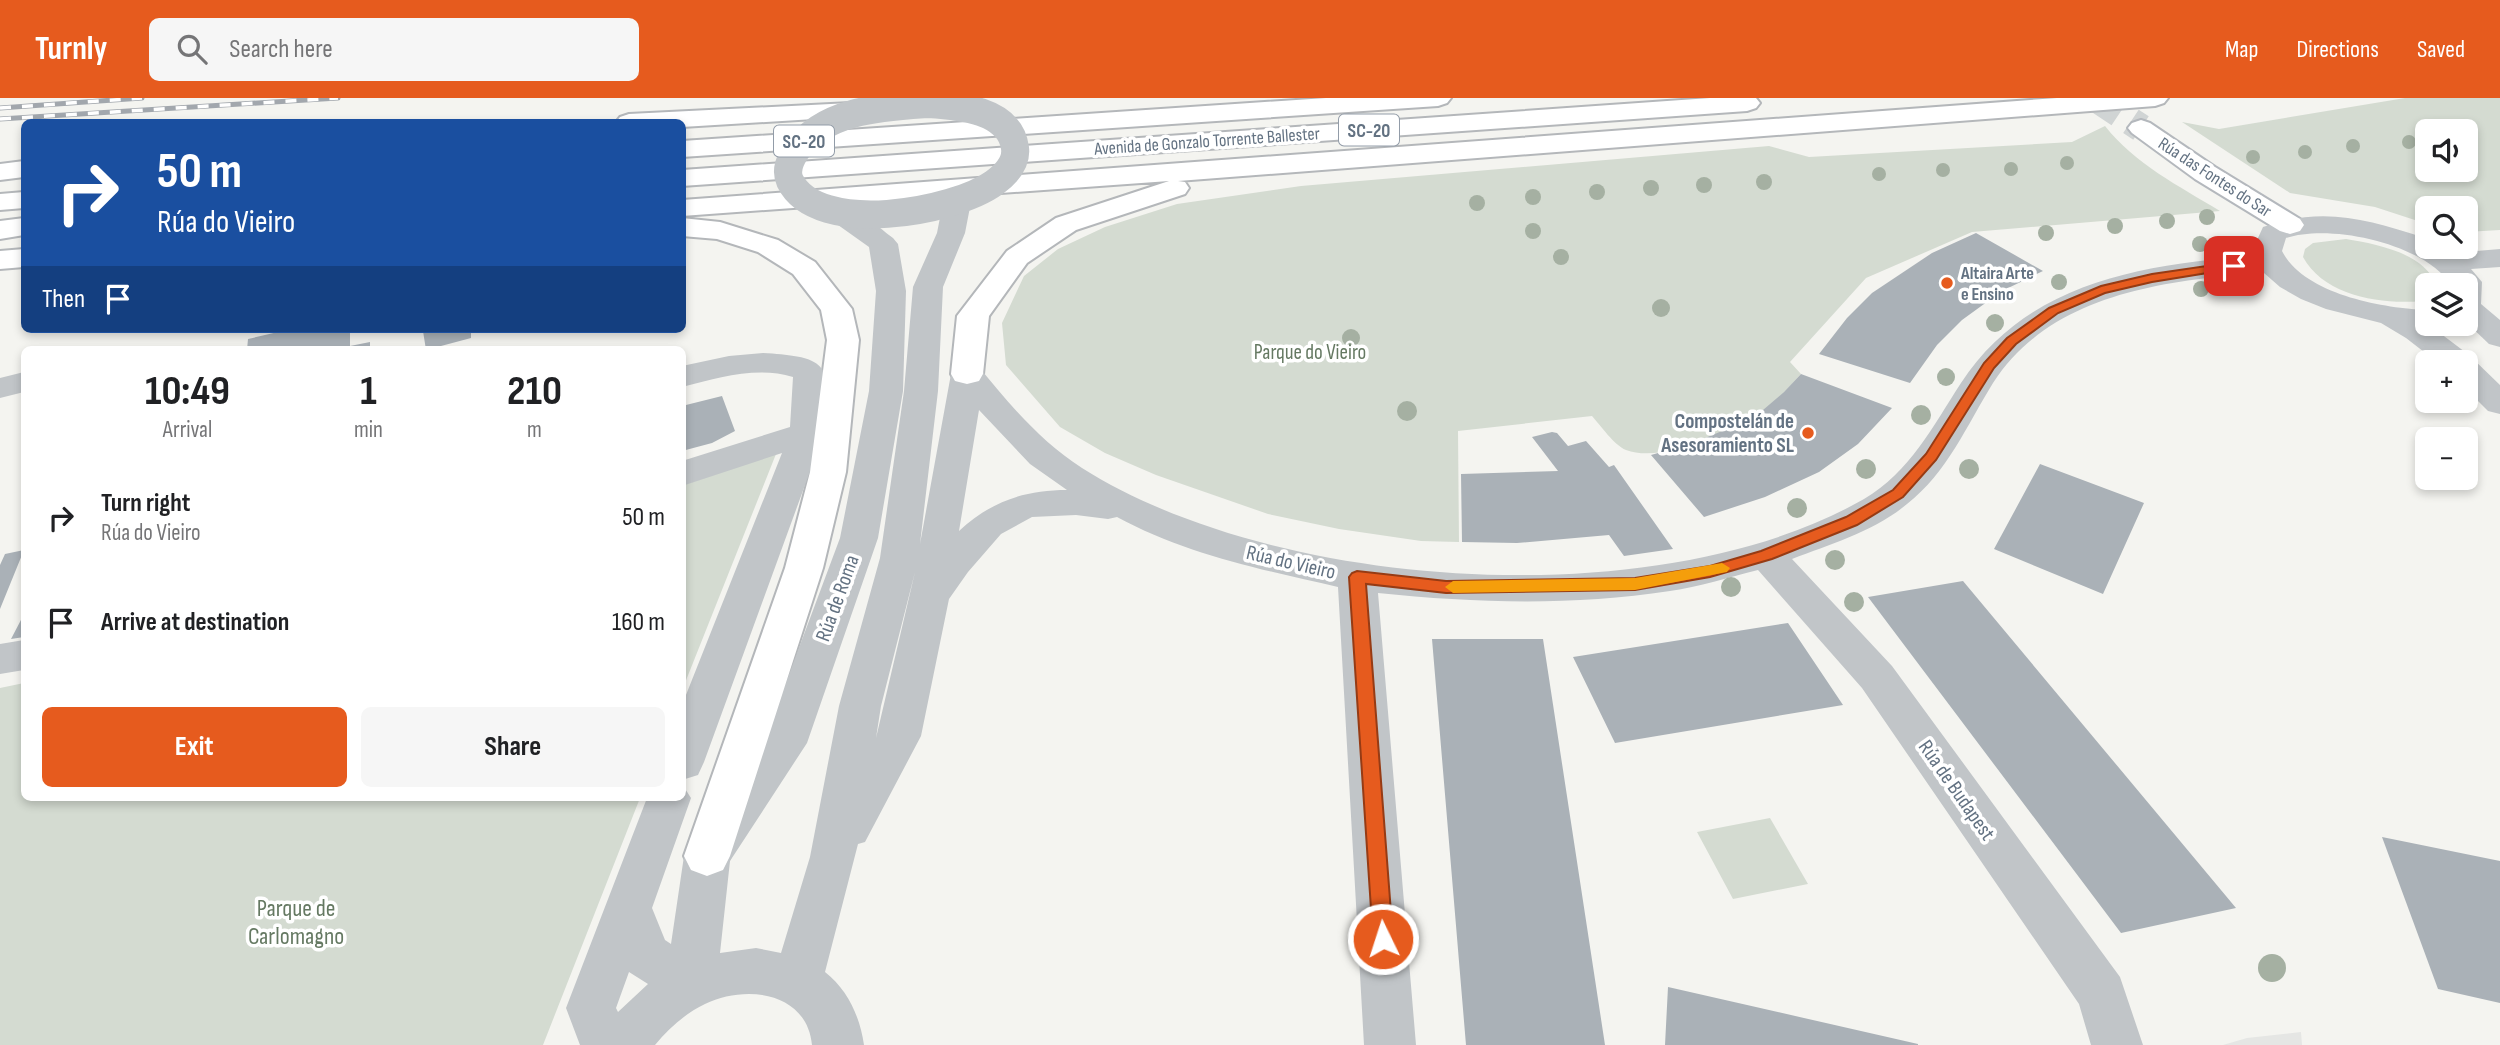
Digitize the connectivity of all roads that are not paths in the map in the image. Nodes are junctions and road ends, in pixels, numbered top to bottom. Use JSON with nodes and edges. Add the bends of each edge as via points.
{"nodes":[{"id":1,"x":1438,"y":98,"type":"edge"},
{"id":2,"x":2155,"y":98,"type":"edge"},
{"id":3,"x":1773,"y":101,"type":"dead end"},
{"id":4,"x":1015,"y":102,"type":"dead end"},
{"id":5,"x":952,"y":106,"type":"junction"},
{"id":6,"x":872,"y":109,"type":"junction"},
{"id":7,"x":685,"y":119,"type":"edge"},
{"id":8,"x":2141,"y":128,"type":"tunnel mouth"},
{"id":9,"x":686,"y":149,"type":"edge"},
{"id":10,"x":1255,"y":167,"type":"junction"},
{"id":11,"x":21,"y":169,"type":"edge"},
{"id":12,"x":0,"y":172,"type":"edge"},
{"id":13,"x":686,"y":178,"type":"edge"},
{"id":14,"x":21,"y":200,"type":"edge"},
{"id":15,"x":0,"y":202,"type":"edge"},
{"id":16,"x":957,"y":202,"type":"junction"},
{"id":17,"x":686,"y":208,"type":"edge"},
{"id":18,"x":834,"y":209,"type":"junction"},
{"id":19,"x":2290,"y":225,"type":"junction"},
{"id":20,"x":21,"y":227,"type":"edge"},
{"id":21,"x":686,"y":228,"type":"edge"},
{"id":22,"x":0,"y":230,"type":"edge"},
{"id":23,"x":21,"y":258,"type":"edge"},
{"id":24,"x":2500,"y":258,"type":"edge"},
{"id":25,"x":0,"y":260,"type":"edge"},
{"id":26,"x":2446,"y":262,"type":"junction"},
{"id":27,"x":2273,"y":263,"type":"junction"},
{"id":28,"x":2457,"y":273,"type":"edge"},
{"id":29,"x":2392,"y":317,"type":"junction"},
{"id":30,"x":2478,"y":317,"type":"edge"},
{"id":31,"x":2415,"y":318,"type":"edge"},
{"id":32,"x":2500,"y":337,"type":"edge"},
{"id":33,"x":2442,"y":350,"type":"edge"},
{"id":34,"x":967,"y":374,"type":"junction"},
{"id":35,"x":686,"y":376,"type":"edge"},
{"id":36,"x":2478,"y":382,"type":"edge"},
{"id":37,"x":21,"y":383,"type":"edge"},
{"id":38,"x":0,"y":387,"type":"edge"},
{"id":39,"x":903,"y":391,"type":"junction"},
{"id":40,"x":2500,"y":404,"type":"edge"},
{"id":41,"x":807,"y":433,"type":"junction"},
{"id":42,"x":686,"y":473,"type":"edge"},
{"id":43,"x":1128,"y":510,"type":"junction"},
{"id":44,"x":1766,"y":555,"type":"junction"},
{"id":45,"x":1357,"y":577,"type":"junction"},
{"id":46,"x":929,"y":601,"type":"junction"},
{"id":47,"x":21,"y":655,"type":"edge"},
{"id":48,"x":0,"y":659,"type":"edge"},
{"id":49,"x":686,"y":751,"type":"edge"},
{"id":50,"x":668,"y":801,"type":"edge"},
{"id":51,"x":707,"y":856,"type":"junction"},
{"id":52,"x":833,"y":857,"type":"junction"},
{"id":53,"x":628,"y":907,"type":"junction"},
{"id":54,"x":798,"y":981,"type":"junction"},
{"id":55,"x":691,"y":985,"type":"junction"},
{"id":56,"x":845,"y":1043,"type":"edge"},
{"id":57,"x":606,"y":1045,"type":"edge"},
{"id":58,"x":625,"y":1045,"type":"edge"},
{"id":59,"x":1390,"y":1045,"type":"edge"},
{"id":60,"x":2117,"y":1045,"type":"edge"}],
"edges":[{"from":1,"to":9,"type":"main road","name":"Avenida de Gonzalo Torrente Ballester","number":"SC-20"},
{"from":2,"to":10,"type":"main road"},
{"from":3,"to":13,"type":"main road","name":"Avenida de Gonzalo Torrente Ballester","number":"SC-20"},
{"from":4,"to":5,"type":"main road","bridge":true},
{"from":5,"to":6,"type":"street","bridge":true},
{"from":5,"to":16,"type":"street","bridge":true,"via":[[1002,124],[1014,138],[1016,155],[1007,172],[987,188]]},
{"from":6,"to":7,"type":"main road","bridge":true},
{"from":6,"to":18,"type":"street","bridge":true,"via":[[814,132],[795,149],[787,166],[791,183],[808,198]]},
{"from":8,"to":19,"type":"main road","name":"Rúa das Fontes do Sar"},
{"from":10,"to":17,"type":"main road"},
{"from":10,"to":34,"type":"main road","via":[[1155,193],[1066,224],[1017,257],[974,316]]},
{"from":11,"to":12,"type":"main road"},
{"from":14,"to":15,"type":"main road"},
{"from":16,"to":18,"type":"street","bridge":true,"via":[[895,214]]},
{"from":16,"to":39,"type":"street","name":"Rúa de Roma","via":[[951,233],[928,287]]},
{"from":18,"to":39,"type":"street","name":"Rúa de Roma","via":[[883,244]]},
{"from":19,"to":26,"type":"street","via":[[2325,223],[2367,229],[2406,241]]},
{"from":19,"to":27,"type":"street","via":[[2268,240]]},
{"from":20,"to":22,"type":"main road"},
{"from":21,"to":51,"type":"main road","via":[[720,231],[755,242],[804,268],[836,309],[843,340],[828,472],[804,568]]},
{"from":23,"to":25,"type":"main road"},
{"from":24,"to":26,"type":"street"},
{"from":26,"to":28,"type":"street"},
{"from":27,"to":29,"type":"street","via":[[2297,283],[2333,302]]},
{"from":27,"to":44,"type":"street","name":"Rúa do Vieiro","via":[[2152,278],[2101,290],[2053,311],[2011,341],[1989,366],[1931,457],[1898,494],[1852,521]]},
{"from":29,"to":31,"type":"street"},
{"from":29,"to":33,"type":"street"},
{"from":30,"to":32,"type":"street"},
{"from":34,"to":43,"type":"street","name":"Rúa do Vieiro","via":[[1007,424],[1069,476]]},
{"from":34,"to":46,"type":"street","name":"Rúa de Roma"},
{"from":35,"to":41,"type":"street","via":[[747,365],[791,364],[809,371]]},
{"from":36,"to":40,"type":"street"},
{"from":37,"to":38,"type":"street"},
{"from":39,"to":51,"type":"street","name":"Rúa de Roma","via":[[859,538],[785,743]]},
{"from":39,"to":52,"type":"street","name":"Rúa de Roma","via":[[899,558],[860,706]]},
{"from":41,"to":42,"type":"street"},
{"from":41,"to":49,"type":"street"},
{"from":43,"to":45,"type":"street","name":"Rúa do Vieiro","via":[[1233,549]]},
{"from":43,"to":46,"type":"street","name":"Rúa do Vieiro","via":[[1067,500],[1011,509],[964,547]]},
{"from":44,"to":45,"type":"street","name":"Rúa do Vieiro","via":[[1710,572],[1635,584],[1446,587]]},
{"from":44,"to":60,"type":"street","name":"Rúa de Budapest","via":[[1877,677],[2102,994]]},
{"from":45,"to":59,"type":"street"},
{"from":46,"to":52,"type":"street","name":"Rúa de Roma","via":[[899,736]]},
{"from":47,"to":48,"type":"street"},
{"from":50,"to":53,"type":"street"},
{"from":51,"to":55,"type":"street","name":"Rúa de Roma"},
{"from":52,"to":54,"type":"street","name":"Rúa de Roma"},
{"from":53,"to":55,"type":"street","via":[[646,956]]},
{"from":53,"to":57,"type":"street","via":[[592,1008]]},
{"from":54,"to":55,"type":"street","via":[[766,972],[729,974]]},
{"from":54,"to":56,"type":"street","via":[[817,996]]},
{"from":55,"to":58,"type":"street","via":[[660,1005]]}]}
